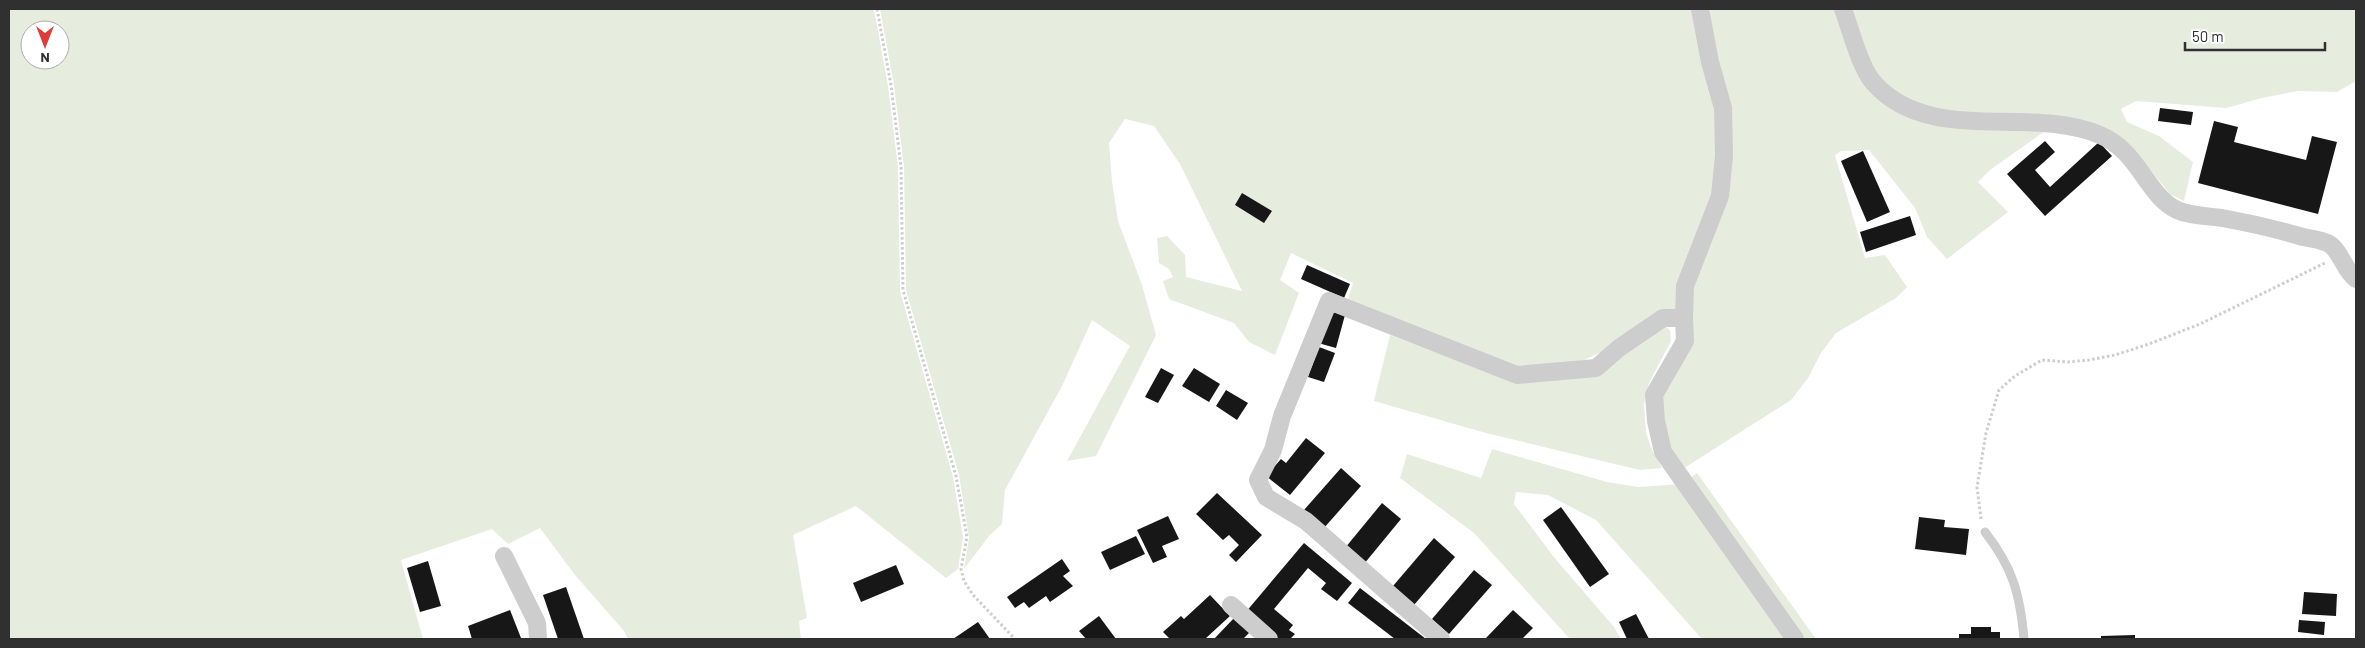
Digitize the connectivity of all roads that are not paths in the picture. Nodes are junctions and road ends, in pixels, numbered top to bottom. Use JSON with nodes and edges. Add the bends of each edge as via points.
{"nodes":[{"id":1,"x":1700,"y":9,"type":"edge"},
{"id":2,"x":1844,"y":9,"type":"edge"},
{"id":3,"x":2356,"y":279,"type":"edge"},
{"id":4,"x":1684,"y":318,"type":"junction"},
{"id":5,"x":1985,"y":532,"type":"road end"},
{"id":6,"x":504,"y":556,"type":"dead end"},
{"id":7,"x":1231,"y":604,"type":"dead end"},
{"id":8,"x":538,"y":639,"type":"edge"},
{"id":9,"x":1269,"y":639,"type":"edge"},
{"id":10,"x":1441,"y":639,"type":"edge"},
{"id":11,"x":1795,"y":639,"type":"edge"},
{"id":12,"x":2024,"y":639,"type":"edge"}],
"edges":[{"from":1,"to":4,"type":"street","via":[[1723,108],[1724,156],[1720,196],[1685,286]]},
{"from":2,"to":3,"type":"street","via":[[1872,82],[1898,102],[1930,116],[1972,121],[2042,122],[2101,135],[2125,151],[2160,198],[2178,210],[2320,241],[2332,246]]},
{"from":4,"to":10,"type":"street","via":[[1663,318],[1596,368],[1517,375],[1329,301],[1282,416],[1273,450],[1258,480],[1266,497],[1306,521]]},
{"from":4,"to":11,"type":"street","via":[[1685,341],[1654,395],[1663,452]]},
{"from":5,"to":12,"type":"lane","via":[[2006,561],[2012,576]]},
{"from":6,"to":8,"type":"street","via":[[537,624]]},
{"from":7,"to":9,"type":"street"}]}
